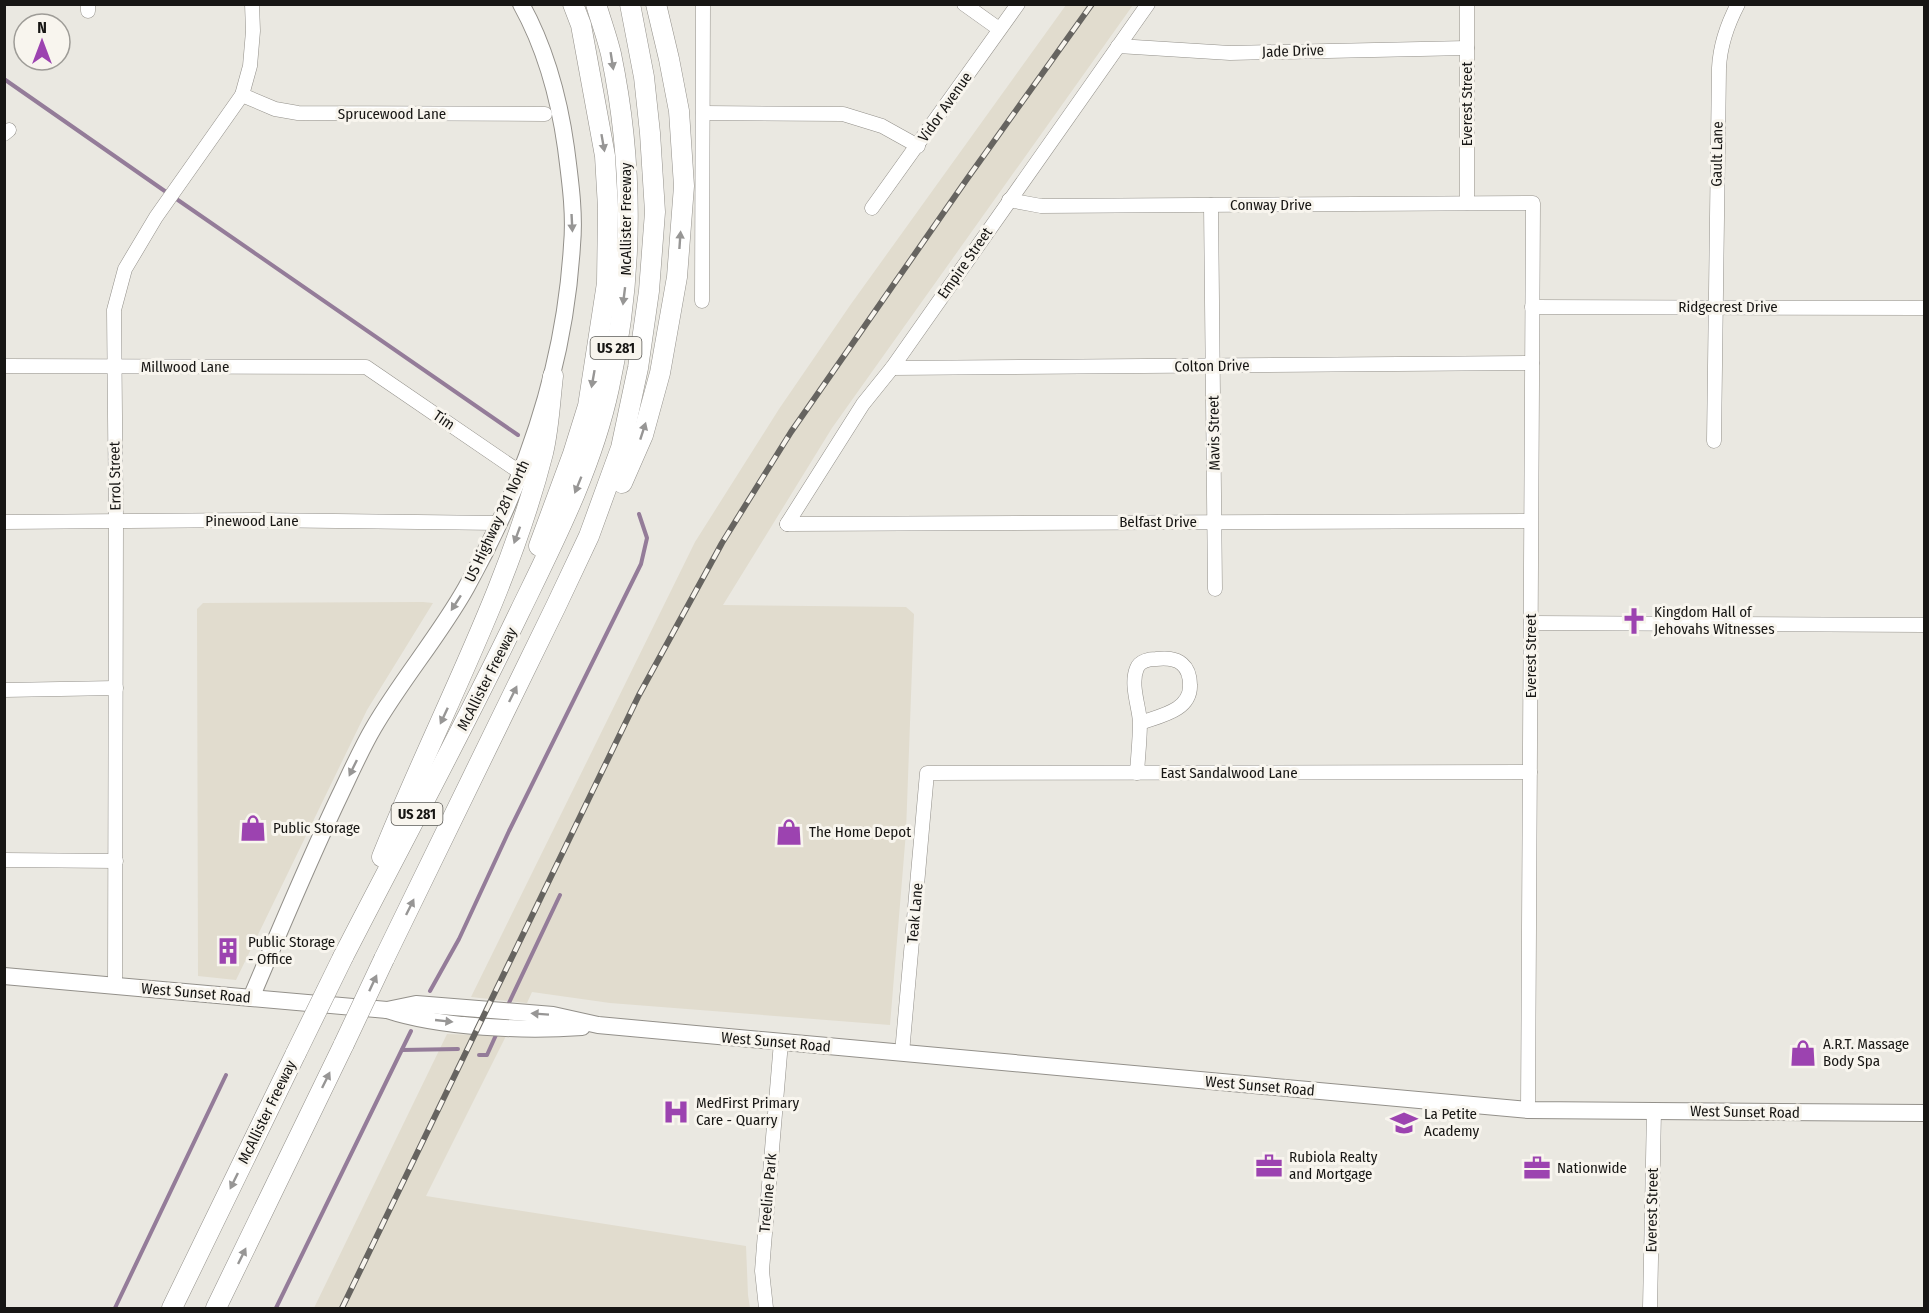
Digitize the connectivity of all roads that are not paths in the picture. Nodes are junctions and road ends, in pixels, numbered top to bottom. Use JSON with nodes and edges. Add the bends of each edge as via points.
{"nodes":[{"id":1,"x":252,"y":4,"type":"edge"},
{"id":2,"x":521,"y":4,"type":"edge"},
{"id":3,"x":573,"y":4,"type":"edge"},
{"id":4,"x":596,"y":4,"type":"edge"},
{"id":5,"x":630,"y":4,"type":"edge"},
{"id":6,"x":656,"y":4,"type":"edge"},
{"id":7,"x":704,"y":4,"type":"edge"},
{"id":8,"x":964,"y":4,"type":"edge"},
{"id":9,"x":1018,"y":4,"type":"edge"},
{"id":10,"x":1148,"y":4,"type":"edge"},
{"id":11,"x":1467,"y":4,"type":"edge"},
{"id":12,"x":1738,"y":4,"type":"edge"},
{"id":13,"x":999,"y":29,"type":"junction"},
{"id":14,"x":1118,"y":45,"type":"junction"},
{"id":15,"x":1467,"y":48,"type":"junction"},
{"id":16,"x":243,"y":95,"type":"junction"},
{"id":17,"x":703,"y":113,"type":"junction"},
{"id":18,"x":545,"y":114,"type":"dead end"},
{"id":19,"x":918,"y":146,"type":"junction"},
{"id":20,"x":1009,"y":200,"type":"junction"},
{"id":21,"x":1467,"y":203,"type":"junction"},
{"id":22,"x":1533,"y":203,"type":"joint"},
{"id":23,"x":1211,"y":205,"type":"junction"},
{"id":24,"x":872,"y":208,"type":"dead end"},
{"id":25,"x":702,"y":301,"type":"dead end"},
{"id":26,"x":1532,"y":307,"type":"junction"},
{"id":27,"x":1715,"y":307,"type":"junction"},
{"id":28,"x":1924,"y":308,"type":"edge"},
{"id":29,"x":1532,"y":363,"type":"junction"},
{"id":30,"x":4,"y":366,"type":"edge"},
{"id":31,"x":1213,"y":366,"type":"junction"},
{"id":32,"x":113,"y":367,"type":"junction"},
{"id":33,"x":366,"y":367,"type":"joint"},
{"id":34,"x":892,"y":368,"type":"junction"},
{"id":35,"x":553,"y":376,"type":"junction"},
{"id":36,"x":1714,"y":441,"type":"dead end"},
{"id":37,"x":521,"y":473,"type":"junction"},
{"id":38,"x":116,"y":521,"type":"junction"},
{"id":39,"x":1530,"y":521,"type":"junction"},
{"id":40,"x":4,"y":522,"type":"edge"},
{"id":41,"x":1215,"y":522,"type":"junction"},
{"id":42,"x":499,"y":523,"type":"junction"},
{"id":43,"x":786,"y":524,"type":"joint"},
{"id":44,"x":579,"y":558,"type":"junction"},
{"id":45,"x":1215,"y":589,"type":"dead end"},
{"id":46,"x":1531,"y":623,"type":"junction"},
{"id":47,"x":1924,"y":625,"type":"edge"},
{"id":48,"x":492,"y":671,"type":"junction"},
{"id":49,"x":116,"y":687,"type":"junction"},
{"id":50,"x":4,"y":690,"type":"edge"},
{"id":51,"x":1140,"y":723,"type":"junction"},
{"id":52,"x":1530,"y":772,"type":"junction"},
{"id":53,"x":927,"y":773,"type":"joint"},
{"id":54,"x":1137,"y":773,"type":"junction"},
{"id":55,"x":4,"y":860,"type":"edge"},
{"id":56,"x":116,"y":861,"type":"junction"},
{"id":57,"x":343,"y":957,"type":"junction"},
{"id":58,"x":4,"y":976,"type":"edge"},
{"id":59,"x":115,"y":986,"type":"junction"},
{"id":60,"x":251,"y":998,"type":"junction"},
{"id":61,"x":781,"y":1042,"type":"junction"},
{"id":62,"x":903,"y":1053,"type":"junction"},
{"id":63,"x":1528,"y":1110,"type":"junction"},
{"id":64,"x":1654,"y":1111,"type":"junction"},
{"id":65,"x":1924,"y":1113,"type":"edge"},
{"id":66,"x":172,"y":1308,"type":"edge"},
{"id":67,"x":216,"y":1308,"type":"edge"},
{"id":68,"x":766,"y":1308,"type":"edge"},
{"id":69,"x":1650,"y":1308,"type":"edge"}],
"edges":[{"from":1,"to":16,"type":"street","name":"Errol Street","via":[[250,66]]},
{"from":2,"to":35,"type":"main road","name":"US Highway 281 North","one_way":true,"via":[[555,86],[570,181],[573,242]]},
{"from":3,"to":48,"type":"highway","one_way":true,"via":[[581,26],[605,156],[607,283],[588,406]]},
{"from":4,"to":48,"type":"highway","name":"McAllister Freeway","number":"US 281","one_way":true,"via":[[610,52],[629,199],[627,274],[620,323],[609,389],[580,482]]},
{"from":5,"to":44,"type":"highway","name":"McAllister Freeway","number":"US 281","via":[[650,133],[655,212],[649,291],[621,448]]},
{"from":44,"to":6,"type":"highway","one_way":true,"via":[[610,509],[643,435],[660,373],[677,277],[684,186],[679,111]]},
{"from":7,"to":17,"type":"street"},
{"from":8,"to":13,"type":"street"},
{"from":9,"to":13,"type":"street","name":"Vidor Avenue"},
{"from":10,"to":14,"type":"street","name":"Empire Street"},
{"from":11,"to":15,"type":"street","name":"Everest Street"},
{"from":12,"to":27,"type":"street","name":"Gault Lane","via":[[1719,68]]},
{"from":13,"to":19,"type":"street","name":"Vidor Avenue"},
{"from":14,"to":15,"type":"street","name":"Jade Drive","via":[[1230,53]]},
{"from":14,"to":20,"type":"street","name":"Empire Street"},
{"from":15,"to":21,"type":"street","name":"Everest Street"},
{"from":16,"to":18,"type":"street","name":"Sprucewood Lane","via":[[275,109],[298,113]]},
{"from":16,"to":32,"type":"street","name":"Errol Street","via":[[156,217],[125,269],[114,310]]},
{"from":17,"to":19,"type":"street","via":[[843,114],[876,123]]},
{"from":17,"to":25,"type":"street"},
{"from":19,"to":24,"type":"street","name":"Vidor Avenue"},
{"from":20,"to":23,"type":"street","name":"Conway Drive","via":[[1041,206]]},
{"from":20,"to":34,"type":"street","name":"Empire Street"},
{"from":21,"to":22,"type":"street","name":"Conway Drive"},
{"from":21,"to":23,"type":"street","name":"Conway Drive"},
{"from":22,"to":26,"type":"street","name":"Everest Street"},
{"from":23,"to":31,"type":"street","name":"Mavis Street"},
{"from":26,"to":27,"type":"street","name":"Ridgecrest Drive"},
{"from":26,"to":29,"type":"street","name":"Everest Street"},
{"from":27,"to":28,"type":"street","name":"Ridgecrest Drive"},
{"from":27,"to":36,"type":"street","name":"Gault Lane"},
{"from":29,"to":31,"type":"street","name":"Colton Drive"},
{"from":29,"to":39,"type":"street","name":"Everest Street"},
{"from":30,"to":32,"type":"street","name":"Millwood Lane"},
{"from":31,"to":34,"type":"street","name":"Colton Drive"},
{"from":31,"to":41,"type":"street","name":"Mavis Street"},
{"from":32,"to":33,"type":"street","name":"Millwood Lane"},
{"from":32,"to":38,"type":"street","name":"Errol Street"},
{"from":33,"to":37,"type":"street","name":"Tim"},
{"from":34,"to":43,"type":"street","name":"Empire Street","via":[[863,404]]},
{"from":35,"to":37,"type":"main road","name":"US Highway 281 North"},
{"from":35,"to":57,"type":"highway","one_way":true,"via":[[544,451],[531,496]]},
{"from":37,"to":42,"type":"main road","name":"US Highway 281 North"},
{"from":38,"to":40,"type":"street","name":"Pinewood Lane"},
{"from":38,"to":42,"type":"street","name":"Pinewood Lane"},
{"from":38,"to":49,"type":"street","name":"Errol Street"},
{"from":39,"to":41,"type":"street","name":"Belfast Drive"},
{"from":39,"to":46,"type":"street","name":"Everest Street"},
{"from":41,"to":43,"type":"street","name":"Belfast Drive"},
{"from":41,"to":45,"type":"street","name":"Mavis Street"},
{"from":42,"to":60,"type":"main road","name":"US Highway 281 North","one_way":true,"via":[[465,589],[368,738],[322,832]]},
{"from":67,"to":44,"type":"highway","name":"McAllister Freeway","number":"US 281","one_way":true,"bridge":true},
{"from":46,"to":47,"type":"street"},
{"from":46,"to":52,"type":"street","name":"Everest Street"},
{"from":48,"to":57,"type":"highway","name":"McAllister Freeway","number":"US 281"},
{"from":49,"to":50,"type":"street"},
{"from":49,"to":56,"type":"street","name":"Errol Street"},
{"from":51,"to":51,"type":"street","via":[[1135,688],[1137,667],[1151,659],[1177,660],[1190,678],[1184,703],[1175,711]]},
{"from":51,"to":54,"type":"street"},
{"from":52,"to":54,"type":"street","name":"East Sandalwood Lane"},
{"from":52,"to":63,"type":"street","name":"Everest Street"},
{"from":53,"to":54,"type":"street","name":"East Sandalwood Lane"},
{"from":53,"to":62,"type":"street","name":"Teak Lane"},
{"from":55,"to":56,"type":"street"},
{"from":56,"to":59,"type":"street","name":"Errol Street"},
{"from":57,"to":66,"type":"highway","name":"McAllister Freeway","number":"US 281","one_way":true,"bridge":true},
{"from":58,"to":59,"type":"main road","name":"West Sunset Road"},
{"from":59,"to":60,"type":"main road","name":"West Sunset Road"},
{"from":60,"to":61,"type":"main road","name":"West Sunset Road","via":[[387,1010],[416,1004],[553,1015],[598,1025]]},
{"from":61,"to":62,"type":"main road","name":"West Sunset Road"},
{"from":61,"to":68,"type":"street","name":"Treeline Park","via":[[762,1270]]},
{"from":62,"to":63,"type":"main road","name":"West Sunset Road"},
{"from":63,"to":64,"type":"main road","name":"West Sunset Road"},
{"from":64,"to":65,"type":"main road","name":"West Sunset Road"},
{"from":64,"to":69,"type":"street","name":"Everest Street"}]}
